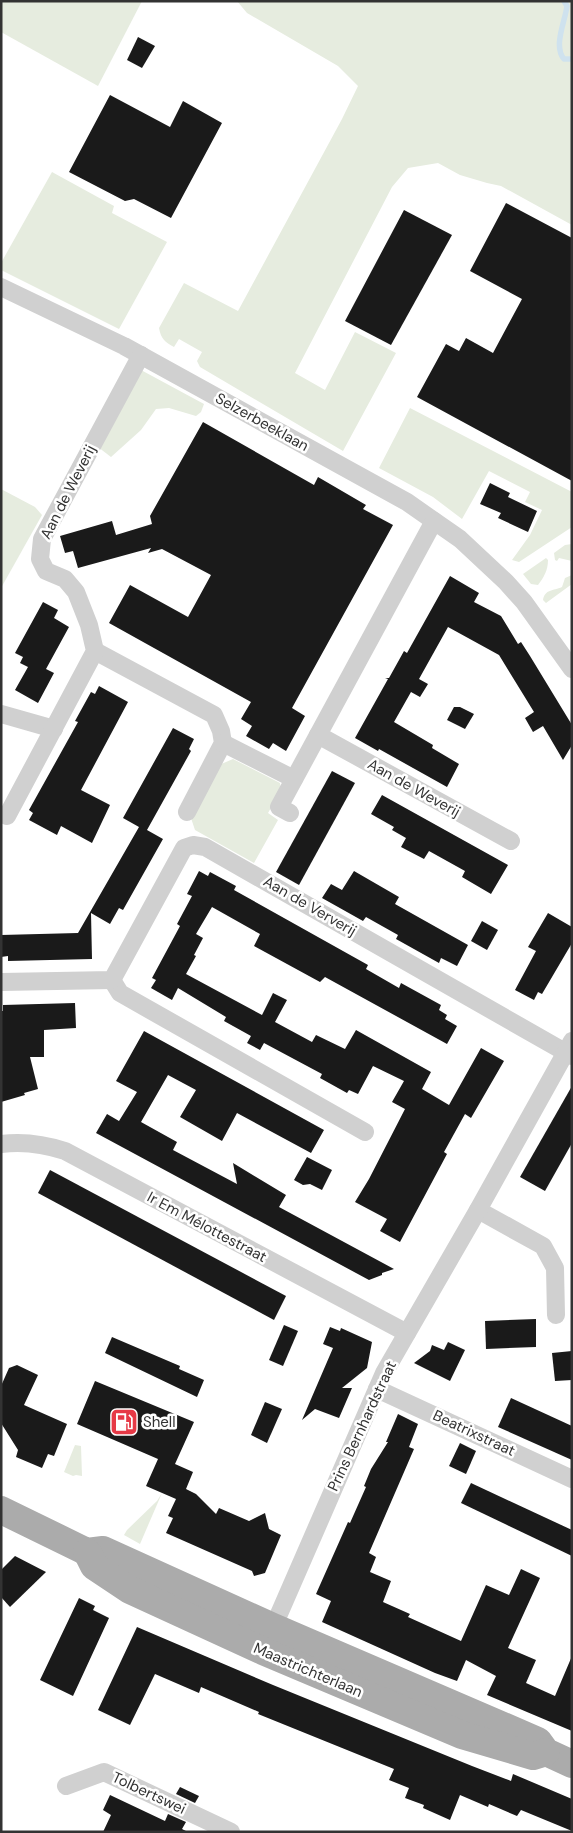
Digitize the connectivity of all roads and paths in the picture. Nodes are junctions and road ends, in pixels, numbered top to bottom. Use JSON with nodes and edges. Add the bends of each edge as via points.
{"nodes":[{"id":1,"x":1,"y":286,"type":"edge"},
{"id":2,"x":141,"y":355,"type":"junction"},
{"id":3,"x":434,"y":521,"type":"junction"},
{"id":4,"x":95,"y":651,"type":"junction"},
{"id":5,"x":572,"y":669,"type":"edge"},
{"id":6,"x":1,"y":714,"type":"edge"},
{"id":7,"x":54,"y":729,"type":"junction"},
{"id":8,"x":318,"y":735,"type":"junction"},
{"id":9,"x":223,"y":743,"type":"junction"},
{"id":10,"x":294,"y":779,"type":"junction"},
{"id":11,"x":187,"y":812,"type":"dead end"},
{"id":12,"x":290,"y":813,"type":"dead end"},
{"id":13,"x":6,"y":816,"type":"dead end"},
{"id":14,"x":511,"y":841,"type":"dead end"},
{"id":15,"x":112,"y":980,"type":"junction"},
{"id":16,"x":1,"y":982,"type":"edge"},
{"id":17,"x":570,"y":1050,"type":"edge"},
{"id":18,"x":365,"y":1132,"type":"dead end"},
{"id":19,"x":1,"y":1144,"type":"edge"},
{"id":20,"x":478,"y":1210,"type":"junction"},
{"id":21,"x":556,"y":1315,"type":"dead end"},
{"id":22,"x":407,"y":1333,"type":"junction"},
{"id":23,"x":377,"y":1388,"type":"junction"},
{"id":24,"x":572,"y":1479,"type":"edge"},
{"id":25,"x":1,"y":1510,"type":"edge"},
{"id":26,"x":268,"y":1639,"type":"junction"},
{"id":27,"x":572,"y":1764,"type":"edge"},
{"id":28,"x":66,"y":1786,"type":"dead end"},
{"id":29,"x":230,"y":1832,"type":"edge"}],
"edges":[{"from":1,"to":2,"type":"street","name":"Selzerbeeklaan"},
{"from":2,"to":3,"type":"street","name":"Selzerbeeklaan","via":[[407,502]]},
{"from":2,"to":4,"type":"street","name":"Aan de Weverij","via":[[42,540],[40,559],[46,571],[65,579],[76,592]]},
{"from":3,"to":5,"type":"street","name":"Selzerbeeklaan","via":[[506,582]]},
{"from":3,"to":8,"type":"street"},
{"from":4,"to":7,"type":"street"},
{"from":4,"to":9,"type":"street","via":[[214,715]]},
{"from":6,"to":7,"type":"street"},
{"from":7,"to":13,"type":"street"},
{"from":8,"to":10,"type":"street"},
{"from":8,"to":14,"type":"street","name":"Aan de Weverij"},
{"from":9,"to":10,"type":"street"},
{"from":9,"to":11,"type":"street"},
{"from":10,"to":12,"type":"street","via":[[280,807]]},
{"from":15,"to":16,"type":"street"},
{"from":15,"to":17,"type":"street","name":"Aan de Ververij","via":[[184,848],[193,845],[206,847]]},
{"from":15,"to":18,"type":"street","via":[[120,993]]},
{"from":17,"to":20,"type":"street","name":"Prins Bernhardstraat"},
{"from":19,"to":22,"type":"street","name":"Ir Em Mélottestraat","via":[[45,1144],[65,1151]]},
{"from":20,"to":21,"type":"street","via":[[543,1246],[554,1268]]},
{"from":20,"to":22,"type":"street","name":"Prins Bernhardstraat"},
{"from":22,"to":23,"type":"street","name":"Prins Bernhardstraat"},
{"from":23,"to":24,"type":"street","name":"Beatrixstraat"},
{"from":23,"to":26,"type":"street","name":"Prins Bernhardstraat"},
{"from":25,"to":26,"type":"main road","name":"Maastrichterlaan","via":[[88,1552],[94,1566],[130,1590]]},
{"from":26,"to":27,"type":"main road","name":"Maastrichterlaan","via":[[462,1735],[532,1756],[546,1752]]},
{"from":28,"to":29,"type":"street","name":"Tolbertswei","via":[[104,1772]]}]}
